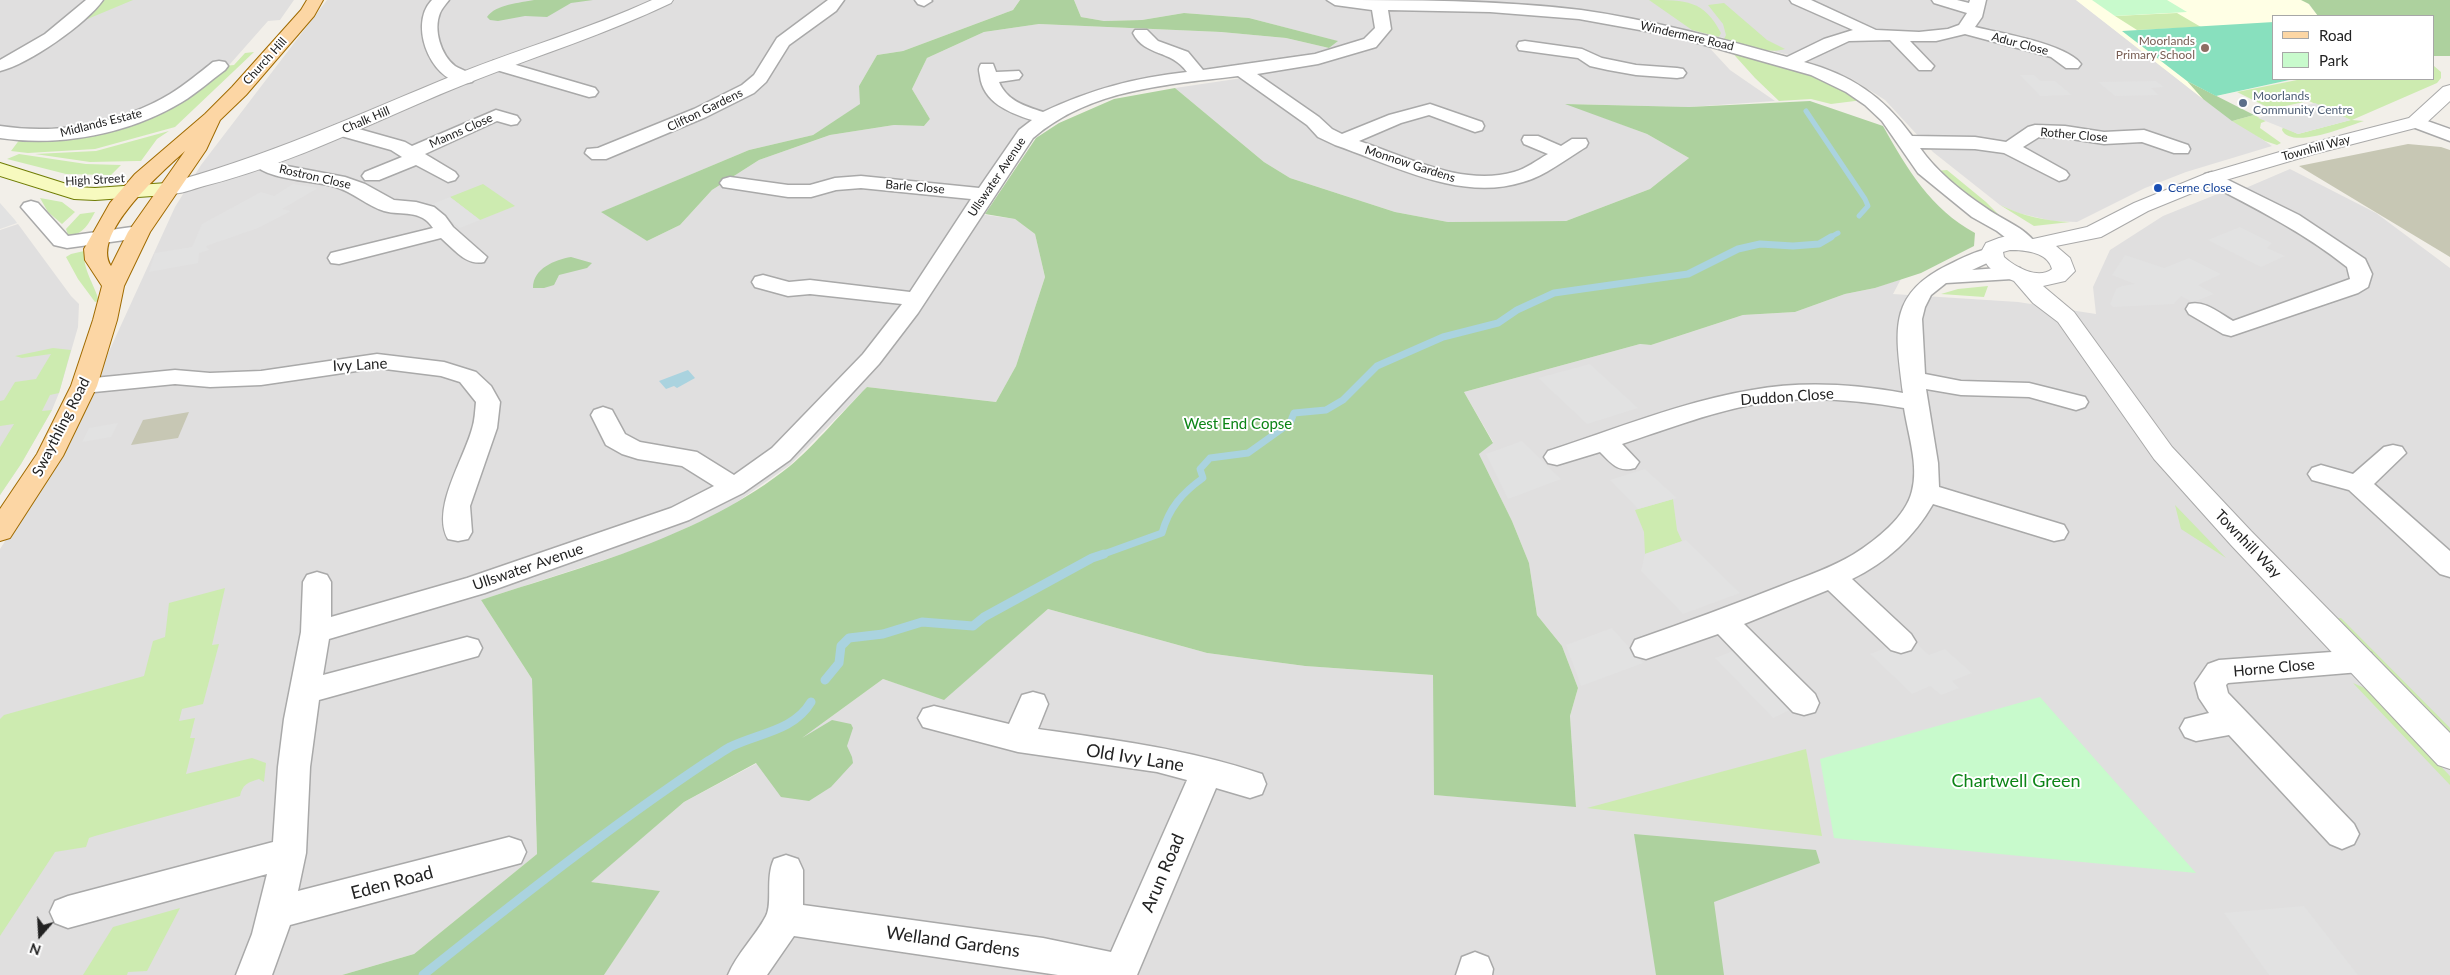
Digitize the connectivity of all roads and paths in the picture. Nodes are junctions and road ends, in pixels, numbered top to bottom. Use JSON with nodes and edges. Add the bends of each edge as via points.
{"nodes":[{"id":1,"x":95,"y":0,"type":"edge"},
{"id":2,"x":315,"y":0,"type":"edge"},
{"id":3,"x":441,"y":0,"type":"edge"},
{"id":4,"x":665,"y":0,"type":"edge"},
{"id":5,"x":836,"y":0,"type":"edge"},
{"id":6,"x":1335,"y":0,"type":"edge"},
{"id":7,"x":1798,"y":0,"type":"edge"},
{"id":8,"x":1940,"y":0,"type":"edge"},
{"id":9,"x":1490,"y":3,"type":"edge"},
{"id":10,"x":1379,"y":5,"type":"junction"},
{"id":11,"x":1976,"y":5,"type":"edge"},
{"id":12,"x":1610,"y":19,"type":"junction"},
{"id":13,"x":1964,"y":29,"type":"junction"},
{"id":14,"x":1141,"y":33,"type":"dead end"},
{"id":15,"x":1871,"y":34,"type":"junction"},
{"id":16,"x":1894,"y":35,"type":"junction"},
{"id":17,"x":1592,"y":44,"type":"junction"},
{"id":18,"x":1524,"y":46,"type":"dead end"},
{"id":19,"x":1791,"y":62,"type":"junction"},
{"id":20,"x":2072,"y":64,"type":"dead end"},
{"id":21,"x":499,"y":65,"type":"junction"},
{"id":22,"x":0,"y":66,"type":"edge"},
{"id":23,"x":219,"y":66,"type":"dead end"},
{"id":24,"x":1925,"y":66,"type":"dead end"},
{"id":25,"x":1242,"y":71,"type":"junction"},
{"id":26,"x":1677,"y":73,"type":"dead end"},
{"id":27,"x":1198,"y":75,"type":"junction"},
{"id":28,"x":1013,"y":76,"type":"dead end"},
{"id":29,"x":466,"y":78,"type":"junction"},
{"id":30,"x":2450,"y":91,"type":"edge"},
{"id":31,"x":589,"y":92,"type":"dead end"},
{"id":32,"x":1447,"y":100,"type":"dead end"},
{"id":33,"x":1430,"y":109,"type":"junction"},
{"id":34,"x":212,"y":118,"type":"junction"},
{"id":35,"x":1045,"y":118,"type":"junction"},
{"id":36,"x":511,"y":120,"type":"dead end"},
{"id":37,"x":2416,"y":122,"type":"junction"},
{"id":38,"x":1475,"y":126,"type":"dead end"},
{"id":39,"x":340,"y":130,"type":"junction"},
{"id":40,"x":0,"y":132,"type":"edge"},
{"id":41,"x":2450,"y":135,"type":"edge"},
{"id":42,"x":1531,"y":140,"type":"dead end"},
{"id":43,"x":1342,"y":142,"type":"junction"},
{"id":44,"x":1905,"y":142,"type":"junction"},
{"id":45,"x":1579,"y":143,"type":"dead end"},
{"id":46,"x":2010,"y":148,"type":"junction"},
{"id":47,"x":2181,"y":149,"type":"dead end"},
{"id":48,"x":1563,"y":153,"type":"junction"},
{"id":49,"x":415,"y":155,"type":"junction"},
{"id":50,"x":599,"y":155,"type":"dead end"},
{"id":51,"x":262,"y":162,"type":"junction"},
{"id":52,"x":4,"y":173,"type":"edge"},
{"id":53,"x":2059,"y":175,"type":"dead end"},
{"id":54,"x":372,"y":176,"type":"dead end"},
{"id":55,"x":448,"y":176,"type":"dead end"},
{"id":56,"x":2212,"y":178,"type":"junction"},
{"id":57,"x":171,"y":182,"type":"junction"},
{"id":58,"x":730,"y":182,"type":"dead end"},
{"id":59,"x":135,"y":185,"type":"junction"},
{"id":60,"x":984,"y":194,"type":"junction"},
{"id":61,"x":31,"y":207,"type":"dead end"},
{"id":62,"x":1979,"y":213,"type":"junction"},
{"id":63,"x":445,"y":231,"type":"junction"},
{"id":64,"x":138,"y":232,"type":"junction"},
{"id":65,"x":2092,"y":232,"type":"junction"},
{"id":66,"x":99,"y":238,"type":"junction"},
{"id":67,"x":2029,"y":245,"type":"junction"},
{"id":68,"x":1992,"y":251,"type":"junction"},
{"id":69,"x":476,"y":257,"type":"dead end"},
{"id":70,"x":339,"y":258,"type":"dead end"},
{"id":71,"x":2062,"y":270,"type":"junction"},
{"id":72,"x":2017,"y":275,"type":"junction"},
{"id":73,"x":1943,"y":278,"type":"junction"},
{"id":74,"x":763,"y":282,"type":"dead end"},
{"id":75,"x":113,"y":286,"type":"junction"},
{"id":76,"x":916,"y":299,"type":"junction"},
{"id":77,"x":2197,"y":309,"type":"dead end"},
{"id":78,"x":2066,"y":317,"type":"junction"},
{"id":79,"x":84,"y":386,"type":"junction"},
{"id":80,"x":1915,"y":391,"type":"junction"},
{"id":81,"x":2076,"y":402,"type":"dead end"},
{"id":82,"x":603,"y":415,"type":"dead end"},
{"id":83,"x":1604,"y":441,"type":"junction"},
{"id":84,"x":2393,"y":453,"type":"dead end"},
{"id":85,"x":1557,"y":457,"type":"dead end"},
{"id":86,"x":1626,"y":462,"type":"dead end"},
{"id":87,"x":2320,"y":474,"type":"dead end"},
{"id":88,"x":2358,"y":484,"type":"junction"},
{"id":89,"x":734,"y":487,"type":"junction"},
{"id":90,"x":1925,"y":492,"type":"junction"},
{"id":91,"x":0,"y":531,"type":"edge"},
{"id":92,"x":458,"y":532,"type":"dead end"},
{"id":93,"x":2054,"y":532,"type":"dead end"},
{"id":94,"x":2450,"y":567,"type":"edge"},
{"id":95,"x":1832,"y":576,"type":"junction"},
{"id":96,"x":317,"y":582,"type":"dead end"},
{"id":97,"x":1723,"y":621,"type":"junction"},
{"id":98,"x":316,"y":632,"type":"junction"},
{"id":99,"x":1901,"y":642,"type":"dead end"},
{"id":100,"x":467,"y":648,"type":"dead end"},
{"id":101,"x":1646,"y":648,"type":"dead end"},
{"id":102,"x":2360,"y":661,"type":"junction"},
{"id":103,"x":305,"y":692,"type":"junction"},
{"id":104,"x":1804,"y":703,"type":"dead end"},
{"id":105,"x":1033,"y":704,"type":"dead end"},
{"id":106,"x":934,"y":718,"type":"dead end"},
{"id":107,"x":2236,"y":721,"type":"junction"},
{"id":108,"x":2196,"y":728,"type":"dead end"},
{"id":109,"x":1018,"y":739,"type":"junction"},
{"id":110,"x":2450,"y":755,"type":"edge"},
{"id":111,"x":1207,"y":771,"type":"junction"},
{"id":112,"x":1250,"y":784,"type":"dead end"},
{"id":113,"x":2342,"y":834,"type":"dead end"},
{"id":114,"x":508,"y":852,"type":"dead end"},
{"id":115,"x":289,"y":853,"type":"junction"},
{"id":116,"x":786,"y":870,"type":"dead end"},
{"id":117,"x":68,"y":912,"type":"dead end"},
{"id":118,"x":275,"y":913,"type":"junction"},
{"id":119,"x":785,"y":919,"type":"junction"},
{"id":120,"x":1120,"y":973,"type":"edge"},
{"id":121,"x":254,"y":975,"type":"edge"},
{"id":122,"x":746,"y":975,"type":"edge"}],
"edges":[{"from":1,"to":22,"type":"street","via":[[46,42]]},
{"from":2,"to":34,"type":"main road","name":"Church Hill","via":[[278,47]]},
{"from":3,"to":29,"type":"street","via":[[432,11],[429,23],[432,40],[444,64]]},
{"from":4,"to":21,"type":"street","name":"Chalk Hill","via":[[581,37]]},
{"from":5,"to":50,"type":"street","name":"Clifton Gardens","via":[[830,8],[783,42],[764,73],[748,89],[695,116]]},
{"from":6,"to":10,"type":"street","name":"Windermere Road"},
{"from":7,"to":15,"type":"street","name":"Adur Close"},
{"from":8,"to":11,"type":"street"},
{"from":9,"to":10,"type":"street","name":"Windermere Road"},
{"from":9,"to":12,"type":"street","name":"Windermere Road"},
{"from":10,"to":25,"type":"street","name":"Ullswater Avenue","via":[[1383,29],[1370,43],[1311,60]]},
{"from":11,"to":13,"type":"street","via":[[1973,19]]},
{"from":12,"to":17,"type":"street"},
{"from":12,"to":19,"type":"street","name":"Windermere Road","via":[[1675,31]]},
{"from":13,"to":16,"type":"street","name":"Adur Close","via":[[1938,36]]},
{"from":13,"to":20,"type":"street","name":"Adur Close","via":[[2057,53]]},
{"from":14,"to":27,"type":"street","via":[[1144,40],[1153,46],[1182,56]]},
{"from":15,"to":16,"type":"street","name":"Adur Close"},
{"from":15,"to":19,"type":"street","name":"Adur Close","via":[[1845,37]]},
{"from":16,"to":24,"type":"street"},
{"from":17,"to":18,"type":"street"},
{"from":17,"to":26,"type":"street","via":[[1596,62],[1636,70]]},
{"from":19,"to":44,"type":"street","name":"Windermere Road","via":[[1852,88],[1889,118]]},
{"from":21,"to":29,"type":"street","name":"Chalk Hill"},
{"from":21,"to":31,"type":"street"},
{"from":23,"to":40,"type":"street","name":"Midlands Estate","via":[[170,102],[127,120],[51,135],[21,136]]},
{"from":25,"to":27,"type":"street","name":"Ullswater Avenue"},
{"from":25,"to":43,"type":"street","name":"Monnow Gardens"},
{"from":27,"to":35,"type":"street","name":"Ullswater Avenue","via":[[1121,87]]},
{"from":28,"to":35,"type":"street","via":[[987,73],[993,92],[1003,101],[1015,109]]},
{"from":29,"to":39,"type":"street","name":"Chalk Hill"},
{"from":30,"to":37,"type":"street","name":"Townhill Way"},
{"from":32,"to":33,"type":"street","name":"Monnow Gardens"},
{"from":33,"to":38,"type":"street"},
{"from":33,"to":43,"type":"street","name":"Monnow Gardens","via":[[1395,119]]},
{"from":34,"to":57,"type":"main road","name":"Church Hill","via":[[196,150]]},
{"from":34,"to":59,"type":"main road","name":"Church Hill"},
{"from":35,"to":60,"type":"street","name":"Ullswater Avenue","via":[[1026,134]]},
{"from":36,"to":49,"type":"street","name":"Manns Close","via":[[496,115]]},
{"from":37,"to":41,"type":"street"},
{"from":37,"to":56,"type":"street","name":"Townhill Way"},
{"from":39,"to":49,"type":"street","name":"Manns Close","via":[[398,146]]},
{"from":39,"to":51,"type":"street","name":"Chalk Hill"},
{"from":42,"to":48,"type":"street"},
{"from":43,"to":48,"type":"street","name":"Monnow Gardens","via":[[1444,177],[1477,182],[1516,178]]},
{"from":44,"to":46,"type":"street","name":"Rother Close","via":[[1975,142]]},
{"from":44,"to":62,"type":"street","name":"Windermere Road","via":[[1925,170]]},
{"from":45,"to":48,"type":"street","name":"Monnow Gardens"},
{"from":46,"to":47,"type":"street","name":"Rother Close","via":[[2035,131],[2104,138],[2146,129]]},
{"from":46,"to":53,"type":"street","name":"Rother Close"},
{"from":49,"to":54,"type":"street"},
{"from":49,"to":55,"type":"street","name":"Manns Close"},
{"from":51,"to":57,"type":"street","name":"Chalk Hill","via":[[201,183]]},
{"from":51,"to":63,"type":"street","name":"Rostron Close","via":[[282,171],[338,181],[358,188],[389,206],[427,211]]},
{"from":52,"to":59,"type":"main road","name":"High Street","via":[[74,193]]},
{"from":56,"to":65,"type":"street","name":"Townhill Way","via":[[2141,207]]},
{"from":56,"to":77,"type":"street","via":[[2311,230],[2357,264],[2361,274],[2360,282],[2350,288],[2221,332]]},
{"from":57,"to":59,"type":"main road","name":"High Street"},
{"from":57,"to":64,"type":"main road","name":"Swaythling Road"},
{"from":58,"to":60,"type":"street","name":"Barle Close","via":[[788,191],[811,191],[846,177]]},
{"from":59,"to":66,"type":"main road","via":[[117,207]]},
{"from":60,"to":76,"type":"street","name":"Ullswater Avenue"},
{"from":61,"to":66,"type":"street","via":[[61,241]]},
{"from":62,"to":67,"type":"street","name":"Windermere Road","via":[[2004,226]]},
{"from":62,"to":68,"type":"street","name":"Windermere Road"},
{"from":63,"to":69,"type":"street","name":"Rostron Close"},
{"from":63,"to":70,"type":"street"},
{"from":64,"to":66,"type":"street"},
{"from":64,"to":75,"type":"main road","name":"Swaythling Road"},
{"from":65,"to":67,"type":"street","name":"Townhill Way"},
{"from":65,"to":71,"type":"street","via":[[2081,254]]},
{"from":66,"to":75,"type":"main road","via":[[96,260]]},
{"from":67,"to":68,"type":"street","via":[[2007,243]]},
{"from":67,"to":71,"type":"street","via":[[2053,254]]},
{"from":68,"to":72,"type":"street","name":"Townhill Way","via":[[1997,264]]},
{"from":68,"to":73,"type":"street"},
{"from":71,"to":72,"type":"street","via":[[2045,279]]},
{"from":71,"to":78,"type":"street","via":[[2067,299]]},
{"from":72,"to":73,"type":"street"},
{"from":72,"to":78,"type":"street","name":"Townhill Way"},
{"from":73,"to":80,"type":"street","via":[[1918,296],[1910,324]]},
{"from":74,"to":76,"type":"street","via":[[788,289],[810,287]]},
{"from":75,"to":79,"type":"main road","name":"Swaythling Road"},
{"from":76,"to":89,"type":"street","name":"Ullswater Avenue","via":[[871,359],[825,411],[782,454]]},
{"from":78,"to":102,"type":"street","name":"Townhill Way","via":[[2163,453]]},
{"from":79,"to":91,"type":"main road","name":"Swaythling Road","via":[[50,456]]},
{"from":79,"to":92,"type":"street","name":"Ivy Lane","via":[[175,377],[210,380],[261,378],[377,361],[444,369],[468,377],[488,402],[485,428],[457,506]]},
{"from":80,"to":81,"type":"street","name":"Duddon Close","via":[[1961,388],[2029,390]]},
{"from":80,"to":83,"type":"street","name":"Duddon Close","via":[[1810,392],[1752,397],[1712,406]]},
{"from":80,"to":90,"type":"street","via":[[1927,479]]},
{"from":82,"to":89,"type":"street","via":[[615,439],[631,448],[688,458]]},
{"from":83,"to":85,"type":"street","name":"Duddon Close"},
{"from":83,"to":86,"type":"street"},
{"from":84,"to":88,"type":"street"},
{"from":87,"to":88,"type":"street"},
{"from":88,"to":94,"type":"street"},
{"from":89,"to":98,"type":"street","name":"Ullswater Avenue","via":[[680,514],[484,583]]},
{"from":90,"to":93,"type":"street"},
{"from":90,"to":95,"type":"street","via":[[1906,524],[1882,548],[1864,561]]},
{"from":95,"to":97,"type":"street"},
{"from":95,"to":99,"type":"street"},
{"from":96,"to":98,"type":"street"},
{"from":97,"to":101,"type":"street"},
{"from":97,"to":104,"type":"street"},
{"from":98,"to":103,"type":"street"},
{"from":100,"to":103,"type":"street"},
{"from":102,"to":107,"type":"street","name":"Horne Close","via":[[2219,672],[2210,683],[2214,698]]},
{"from":102,"to":110,"type":"street","name":"Townhill Way"},
{"from":103,"to":115,"type":"street","via":[[294,767]]},
{"from":105,"to":109,"type":"street"},
{"from":106,"to":109,"type":"street","name":"Old Ivy Lane"},
{"from":107,"to":108,"type":"street"},
{"from":107,"to":113,"type":"street","name":"Horne Close"},
{"from":109,"to":111,"type":"street","name":"Old Ivy Lane","via":[[1158,759]]},
{"from":111,"to":112,"type":"street","name":"Old Ivy Lane"},
{"from":111,"to":120,"type":"street","name":"Arun Road"},
{"from":114,"to":118,"type":"street","name":"Eden Road"},
{"from":115,"to":117,"type":"street"},
{"from":115,"to":118,"type":"street"},
{"from":116,"to":119,"type":"street"},
{"from":118,"to":121,"type":"street"},
{"from":119,"to":120,"type":"street","name":"Welland Gardens","via":[[1044,955]]},
{"from":119,"to":122,"type":"street"}]}
